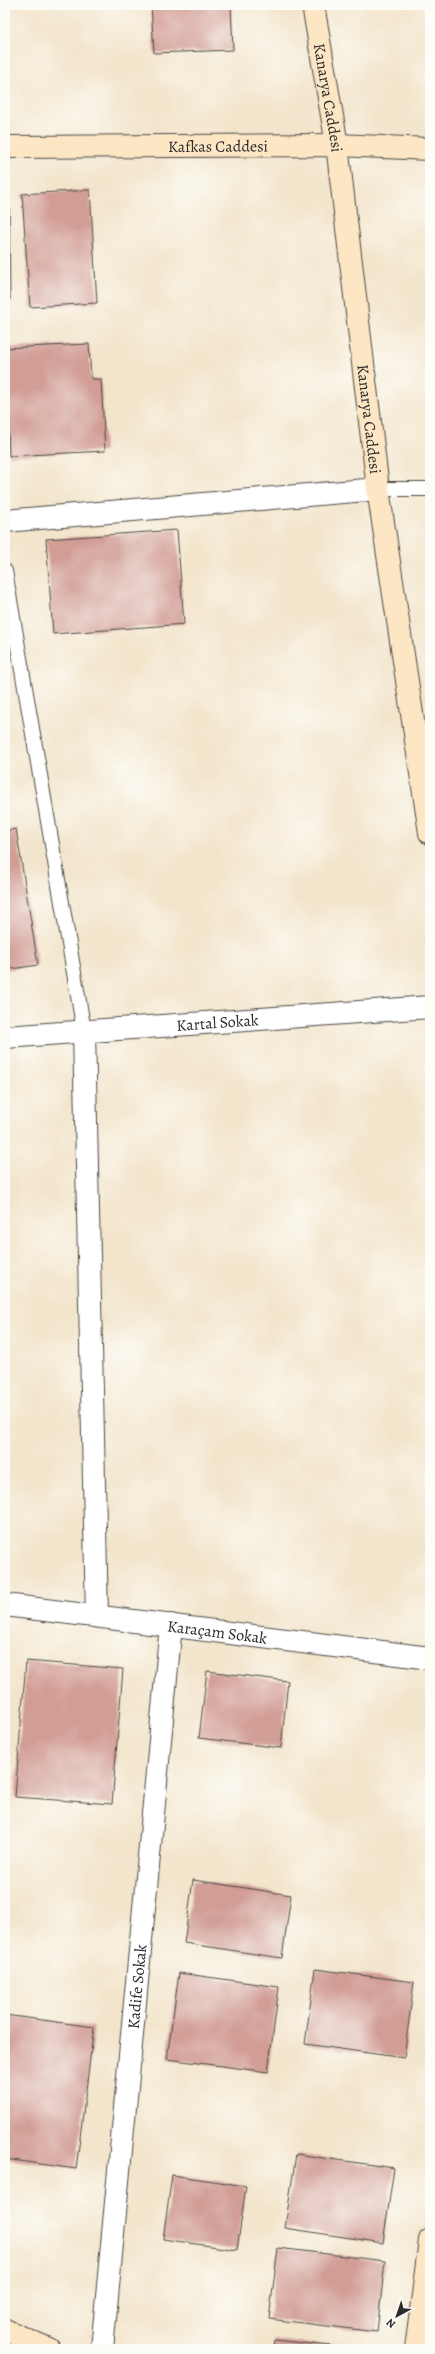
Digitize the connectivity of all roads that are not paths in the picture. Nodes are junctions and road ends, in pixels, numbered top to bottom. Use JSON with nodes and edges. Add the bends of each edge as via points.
{"nodes":[{"id":1,"x":313,"y":5,"type":"edge"},
{"id":2,"x":337,"y":145,"type":"junction"},
{"id":3,"x":5,"y":148,"type":"edge"},
{"id":4,"x":430,"y":149,"type":"edge"},
{"id":5,"x":430,"y":488,"type":"edge"},
{"id":6,"x":378,"y":489,"type":"junction"},
{"id":7,"x":5,"y":521,"type":"edge"},
{"id":8,"x":5,"y":571,"type":"edge"},
{"id":9,"x":430,"y":833,"type":"edge"},
{"id":10,"x":430,"y":1007,"type":"edge"},
{"id":11,"x":84,"y":1031,"type":"junction"},
{"id":12,"x":5,"y":1036,"type":"edge"},
{"id":13,"x":5,"y":1604,"type":"edge"},
{"id":14,"x":97,"y":1616,"type":"junction"},
{"id":15,"x":172,"y":1625,"type":"junction"},
{"id":16,"x":430,"y":1658,"type":"edge"},
{"id":17,"x":430,"y":2240,"type":"edge"},
{"id":18,"x":5,"y":2330,"type":"edge"},
{"id":19,"x":49,"y":2349,"type":"edge"},
{"id":20,"x":102,"y":2349,"type":"edge"},
{"id":21,"x":416,"y":2349,"type":"edge"}],
"edges":[{"from":1,"to":2,"type":"street","name":"Kanarya Caddesi"},
{"from":2,"to":3,"type":"street","name":"Kafkas Caddesi"},
{"from":2,"to":4,"type":"street","name":"Kafkas Caddesi"},
{"from":2,"to":6,"type":"street","name":"Kanarya Caddesi"},
{"from":5,"to":6,"type":"lane"},
{"from":6,"to":7,"type":"street"},
{"from":6,"to":9,"type":"street","name":"Kanarya Caddesi"},
{"from":8,"to":11,"type":"lane"},
{"from":10,"to":11,"type":"street","name":"Kartal Sokak"},
{"from":11,"to":12,"type":"street","name":"Kartal Sokak"},
{"from":11,"to":14,"type":"street"},
{"from":13,"to":14,"type":"street","name":"Karaçam Sokak"},
{"from":14,"to":15,"type":"street","name":"Karaçam Sokak"},
{"from":15,"to":16,"type":"street","name":"Karaçam Sokak"},
{"from":15,"to":20,"type":"street","name":"Kadife Sokak"},
{"from":17,"to":21,"type":"street"},
{"from":18,"to":19,"type":"street"}]}
